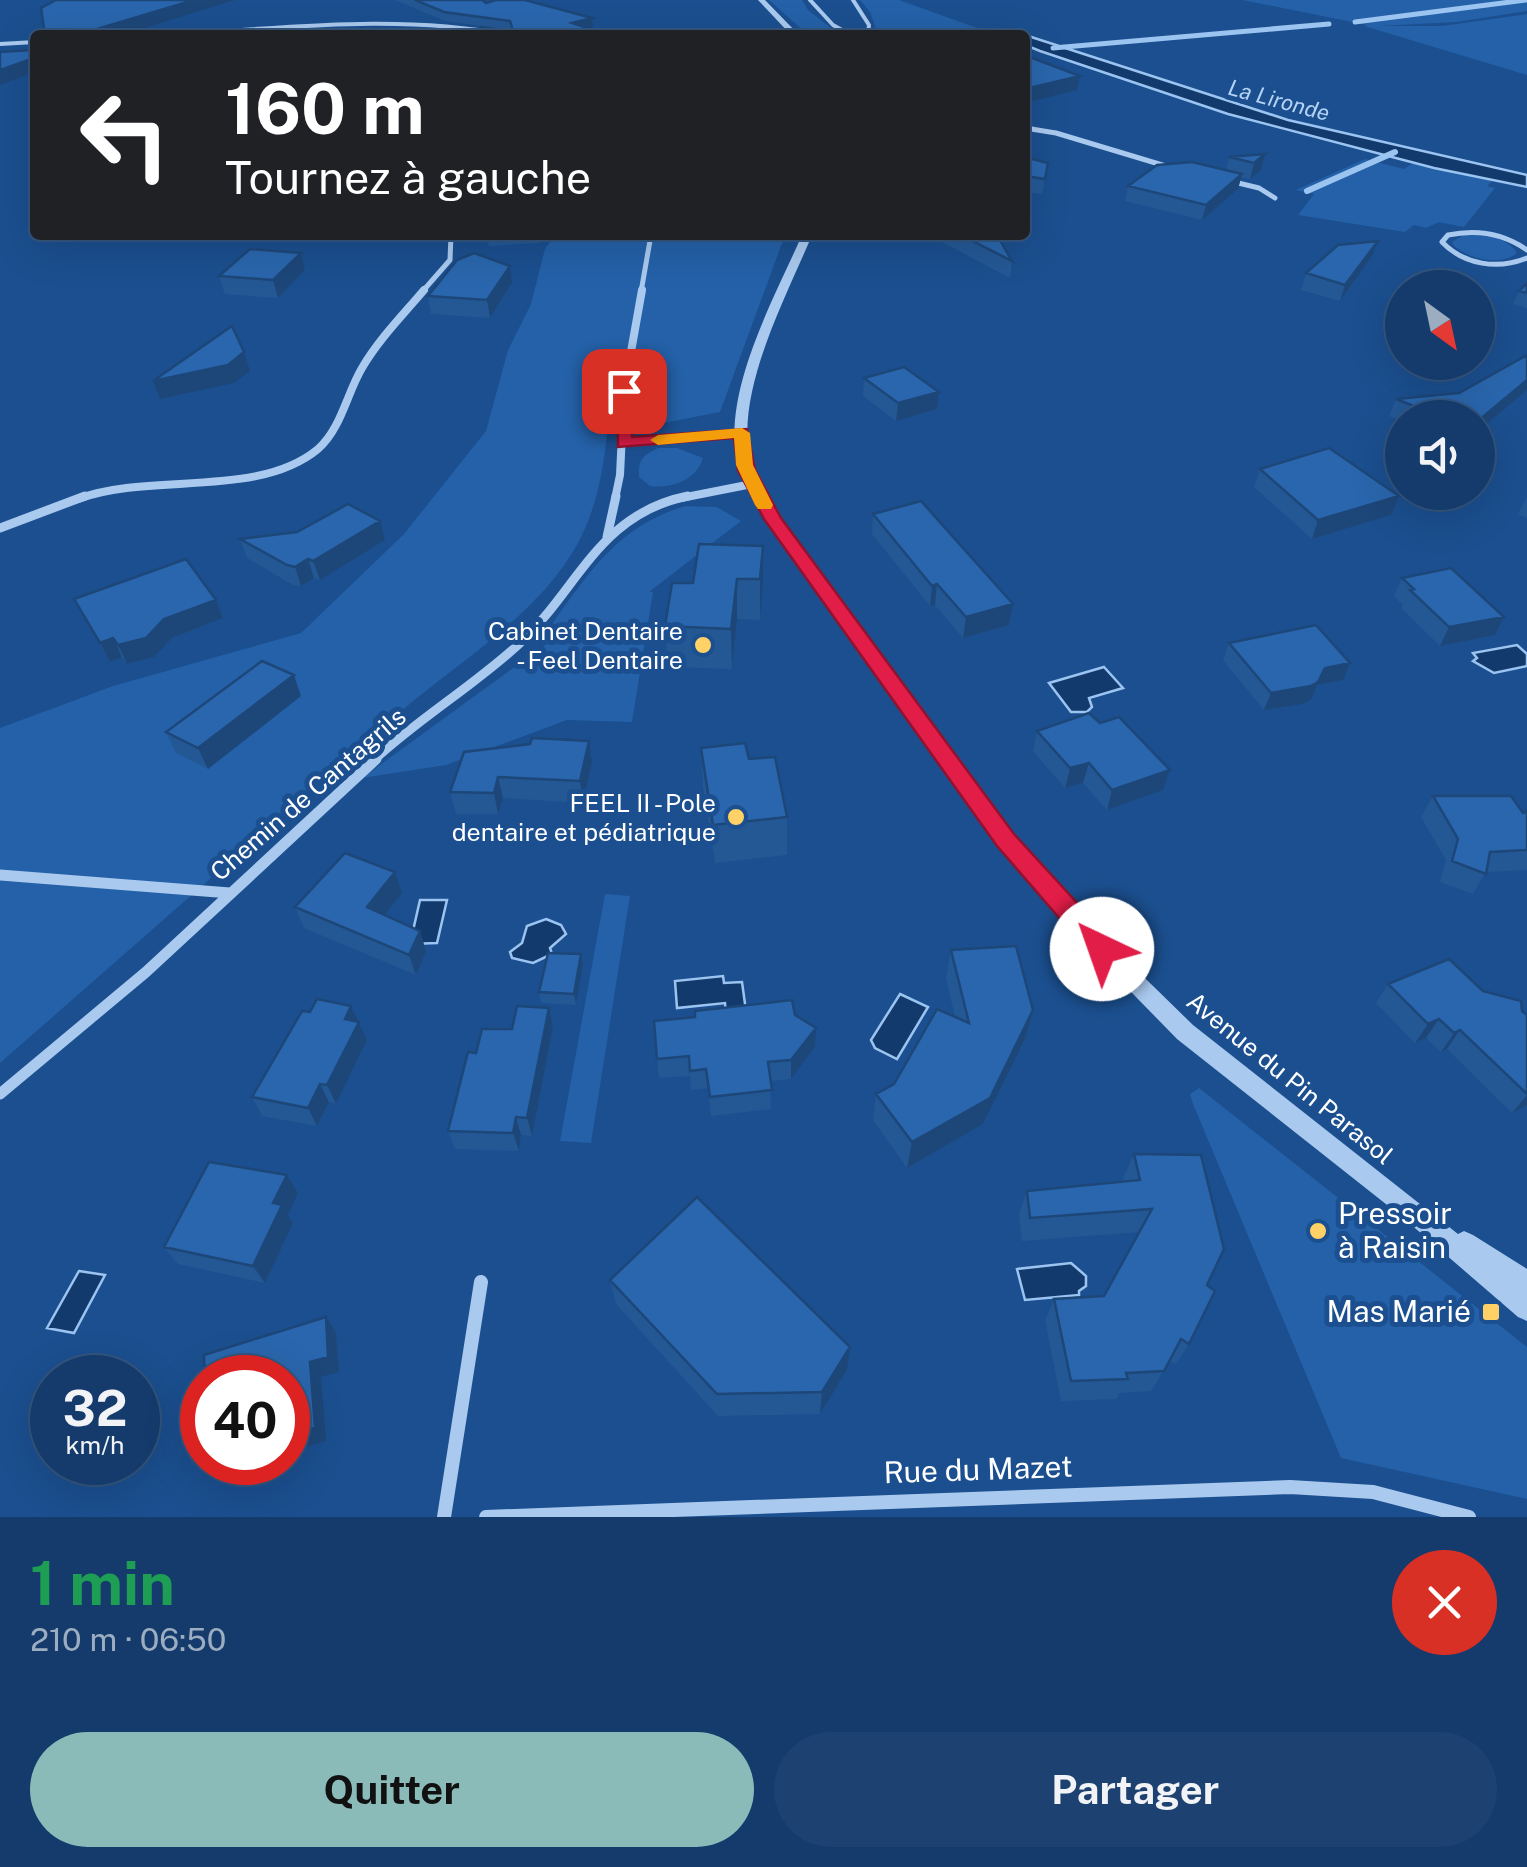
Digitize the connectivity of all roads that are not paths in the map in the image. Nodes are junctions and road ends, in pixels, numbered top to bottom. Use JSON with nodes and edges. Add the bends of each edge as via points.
{"nodes":[{"id":1,"x":760,"y":0,"type":"edge"},
{"id":2,"x":810,"y":0,"type":"edge"},
{"id":3,"x":853,"y":0,"type":"edge"},
{"id":4,"x":429,"y":26,"type":"junction"},
{"id":5,"x":235,"y":30,"type":"edge"},
{"id":6,"x":425,"y":30,"type":"edge"},
{"id":7,"x":464,"y":30,"type":"edge"},
{"id":8,"x":790,"y":30,"type":"edge"},
{"id":9,"x":843,"y":30,"type":"edge"},
{"id":10,"x":868,"y":30,"type":"edge"},
{"id":11,"x":30,"y":42,"type":"edge"},
{"id":12,"x":0,"y":44,"type":"edge"},
{"id":13,"x":1030,"y":129,"type":"edge"},
{"id":14,"x":1180,"y":170,"type":"edge"},
{"id":15,"x":1228,"y":181,"type":"edge"},
{"id":16,"x":1275,"y":198,"type":"dead end"},
{"id":17,"x":452,"y":240,"type":"edge"},
{"id":18,"x":650,"y":240,"type":"edge"},
{"id":19,"x":805,"y":240,"type":"edge"},
{"id":20,"x":1527,"y":250,"type":"edge"},
{"id":21,"x":1527,"y":259,"type":"edge"},
{"id":22,"x":742,"y":433,"type":"junction"},
{"id":23,"x":624,"y":443,"type":"junction"},
{"id":24,"x":752,"y":484,"type":"junction"},
{"id":25,"x":0,"y":528,"type":"edge"},
{"id":26,"x":607,"y":538,"type":"junction"},
{"id":27,"x":0,"y":875,"type":"edge"},
{"id":28,"x":230,"y":893,"type":"junction"},
{"id":29,"x":0,"y":1094,"type":"edge"},
{"id":30,"x":1408,"y":1208,"type":"junction"},
{"id":31,"x":480,"y":1282,"type":"dead end"},
{"id":32,"x":1527,"y":1284,"type":"edge"},
{"id":33,"x":1527,"y":1308,"type":"edge"},
{"id":34,"x":444,"y":1517,"type":"edge"},
{"id":35,"x":486,"y":1517,"type":"edge"},
{"id":36,"x":1469,"y":1517,"type":"edge"}],
"edges":[{"from":1,"to":8,"type":"street"},
{"from":2,"to":9,"type":"street"},
{"from":3,"to":10,"type":"street"},
{"from":4,"to":5,"type":"street"},
{"from":4,"to":6,"type":"street"},
{"from":4,"to":7,"type":"street"},
{"from":11,"to":12,"type":"street"},
{"from":13,"to":14,"type":"street"},
{"from":15,"to":16,"type":"street"},
{"from":17,"to":25,"type":"street","via":[[450,260],[380,340],[319,448],[242,478],[108,488]]},
{"from":18,"to":23,"type":"street","name":"Chemin de Cantagrils","via":[[624,391]]},
{"from":19,"to":22,"type":"street","name":"Avenue du Pin Parasol","via":[[757,364]]},
{"from":20,"to":21,"type":"street","via":[[1482,232],[1442,239],[1450,252],[1479,262]]},
{"from":22,"to":23,"type":"street"},
{"from":22,"to":24,"type":"street","name":"Avenue du Pin Parasol"},
{"from":23,"to":26,"type":"street","name":"Chemin de Cantagrils"},
{"from":24,"to":26,"type":"street","via":[[666,501]]},
{"from":24,"to":30,"type":"street","name":"Avenue du Pin Parasol","via":[[952,769],[1089,935],[1185,1032]]},
{"from":26,"to":28,"type":"street","name":"Chemin de Cantagrils","via":[[520,643],[380,755]]},
{"from":27,"to":28,"type":"street"},
{"from":28,"to":29,"type":"street","name":"Chemin de Cantagrils"},
{"from":30,"to":32,"type":"street","name":"Avenue du Pin Parasol"},
{"from":30,"to":33,"type":"street","name":"Avenue du Pin Parasol"},
{"from":31,"to":34,"type":"street"},
{"from":35,"to":36,"type":"street","name":"Rue du Mazet","via":[[1290,1487],[1373,1492]]}]}
